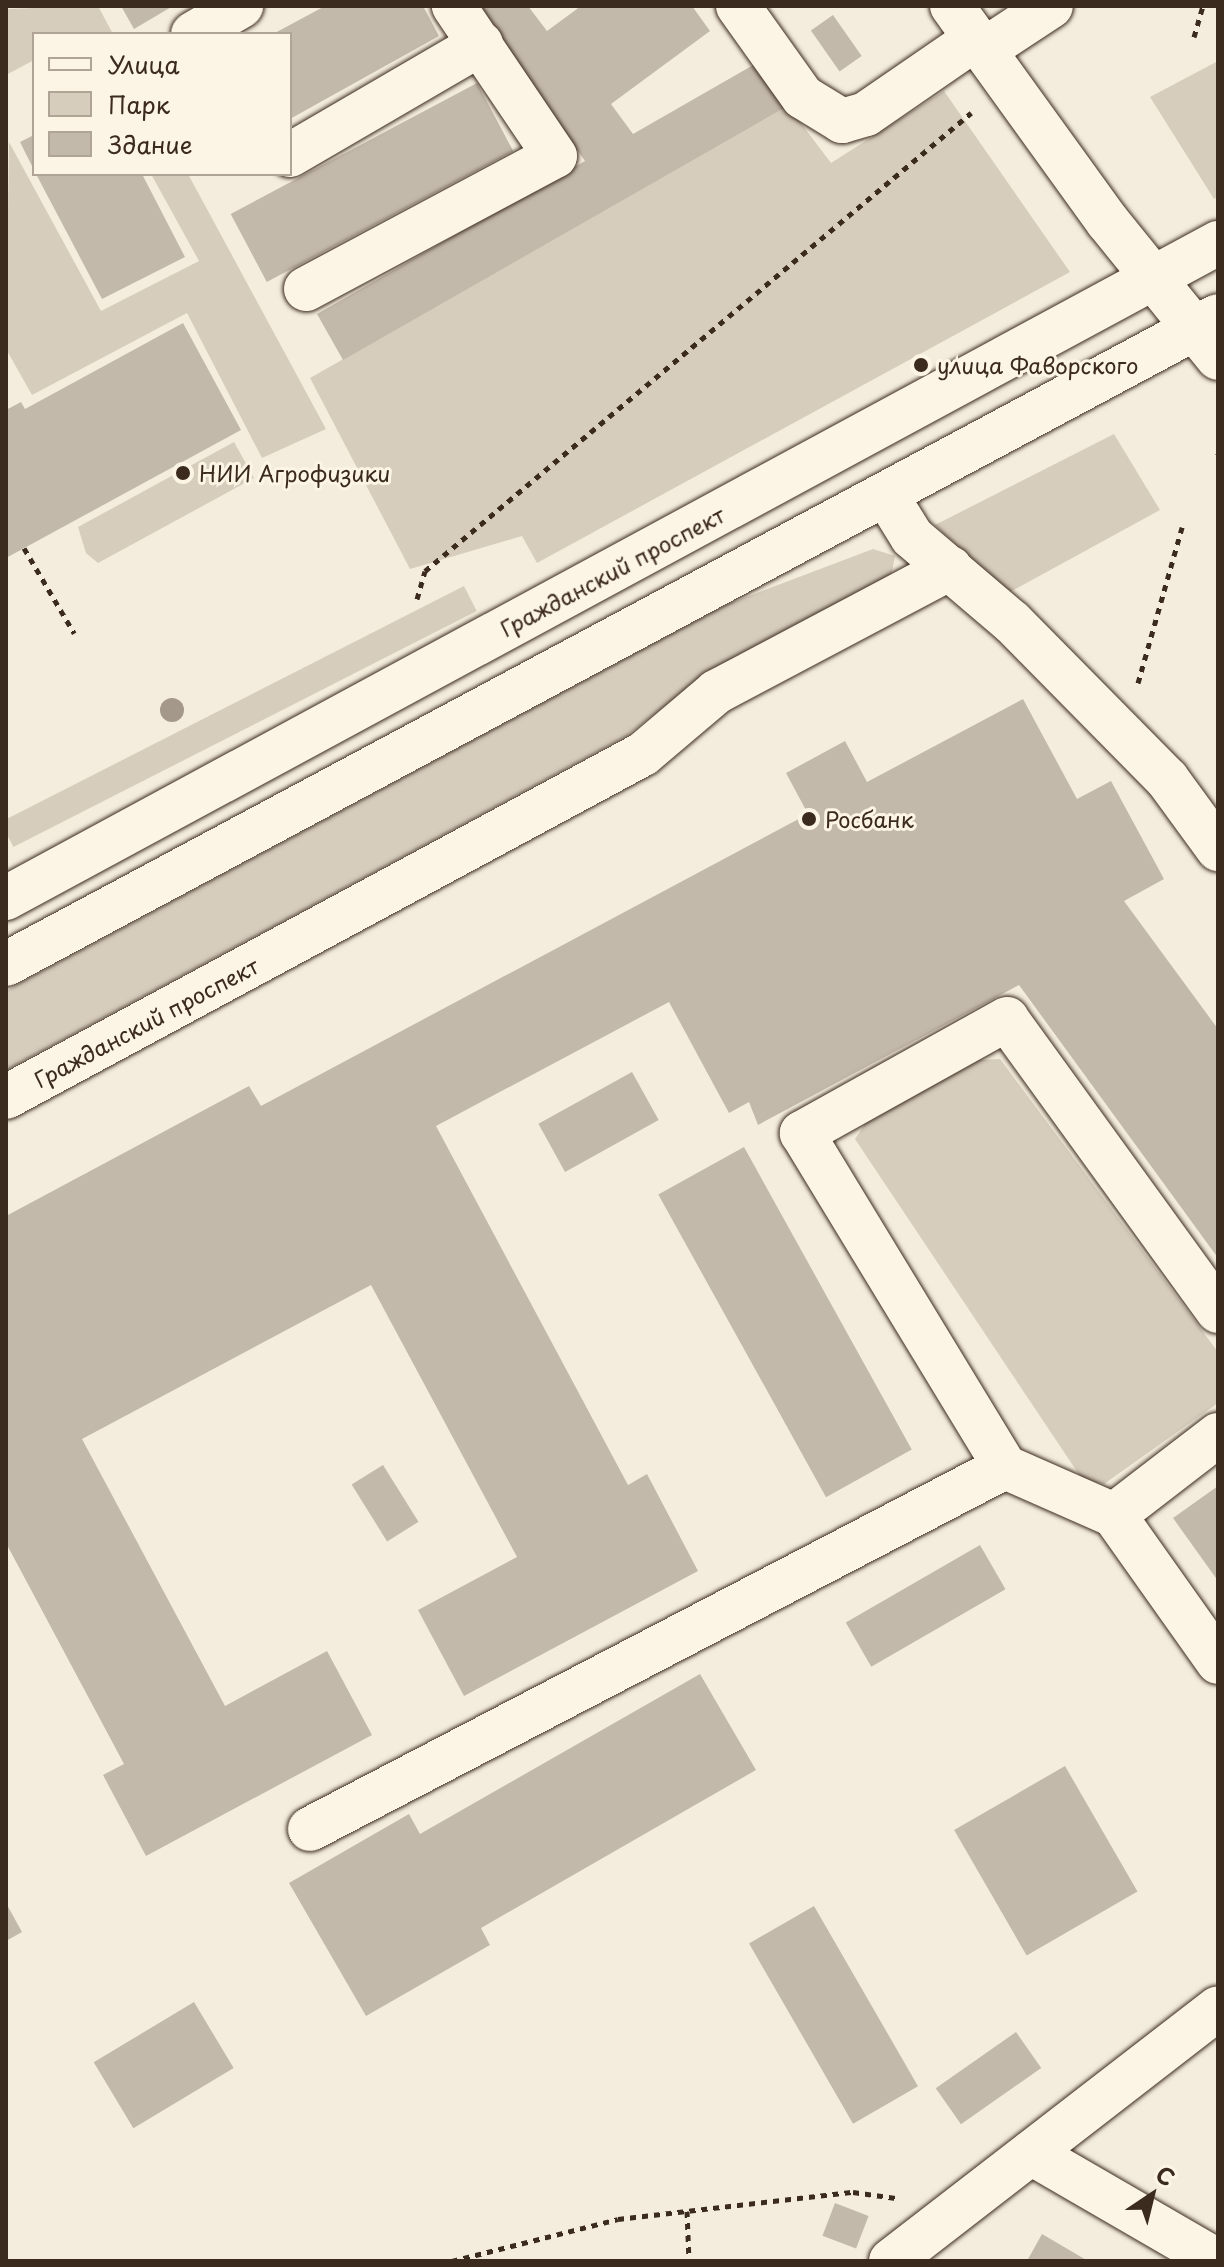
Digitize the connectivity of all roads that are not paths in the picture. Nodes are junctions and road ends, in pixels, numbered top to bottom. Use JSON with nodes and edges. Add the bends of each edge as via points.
{"nodes":[{"id":1,"x":241,"y":6,"type":"edge"},
{"id":2,"x":454,"y":6,"type":"edge"},
{"id":3,"x":738,"y":6,"type":"edge"},
{"id":4,"x":1051,"y":6,"type":"edge"},
{"id":5,"x":196,"y":32,"type":"edge"},
{"id":6,"x":970,"y":32,"type":"edge"},
{"id":7,"x":481,"y":44,"type":"junction"},
{"id":8,"x":292,"y":154,"type":"edge"},
{"id":9,"x":1218,"y":243,"type":"edge"},
{"id":10,"x":1154,"y":279,"type":"junction"},
{"id":11,"x":306,"y":289,"type":"dead end"},
{"id":12,"x":1210,"y":334,"type":"edge"},
{"id":13,"x":886,"y":495,"type":"junction"},
{"id":14,"x":950,"y":568,"type":"junction"},
{"id":15,"x":1218,"y":849,"type":"edge"},
{"id":16,"x":6,"y":898,"type":"edge"},
{"id":17,"x":6,"y":964,"type":"edge"},
{"id":18,"x":6,"y":1097,"type":"edge"},
{"id":19,"x":1218,"y":1311,"type":"edge"},
{"id":20,"x":1218,"y":1435,"type":"edge"},
{"id":21,"x":1005,"y":1467,"type":"junction"},
{"id":22,"x":1114,"y":1515,"type":"junction"},
{"id":23,"x":1218,"y":1662,"type":"edge"},
{"id":24,"x":310,"y":1829,"type":"dead end"},
{"id":25,"x":1218,"y":2008,"type":"edge"},
{"id":26,"x":1031,"y":2153,"type":"junction"},
{"id":27,"x":891,"y":2261,"type":"edge"},
{"id":28,"x":1217,"y":2261,"type":"edge"}],
"edges":[{"from":1,"to":5,"type":"main road"},
{"from":2,"to":7,"type":"main road"},
{"from":3,"to":6,"type":"main road","via":[[803,97],[842,121],[866,114]]},
{"from":4,"to":6,"type":"main road"},
{"from":6,"to":10,"type":"main road"},
{"from":7,"to":8,"type":"main road"},
{"from":7,"to":11,"type":"main road","via":[[555,156]]},
{"from":9,"to":10,"type":"main road","name":"Гражданский проспект"},
{"from":10,"to":12,"type":"main road"},
{"from":10,"to":16,"type":"main road","name":"Гражданский проспект"},
{"from":12,"to":13,"type":"main road"},
{"from":13,"to":14,"type":"main road","via":[[912,537]]},
{"from":13,"to":17,"type":"main road"},
{"from":14,"to":15,"type":"main road","via":[[1167,779]]},
{"from":14,"to":18,"type":"main road","name":"Гражданский проспект","via":[[716,692],[643,754]]},
{"from":19,"to":21,"type":"main road","via":[[1007,1019],[802,1133]]},
{"from":20,"to":22,"type":"main road"},
{"from":21,"to":22,"type":"main road"},
{"from":21,"to":24,"type":"main road"},
{"from":22,"to":23,"type":"main road"},
{"from":25,"to":26,"type":"main road"},
{"from":26,"to":27,"type":"main road"},
{"from":26,"to":28,"type":"main road"}]}
